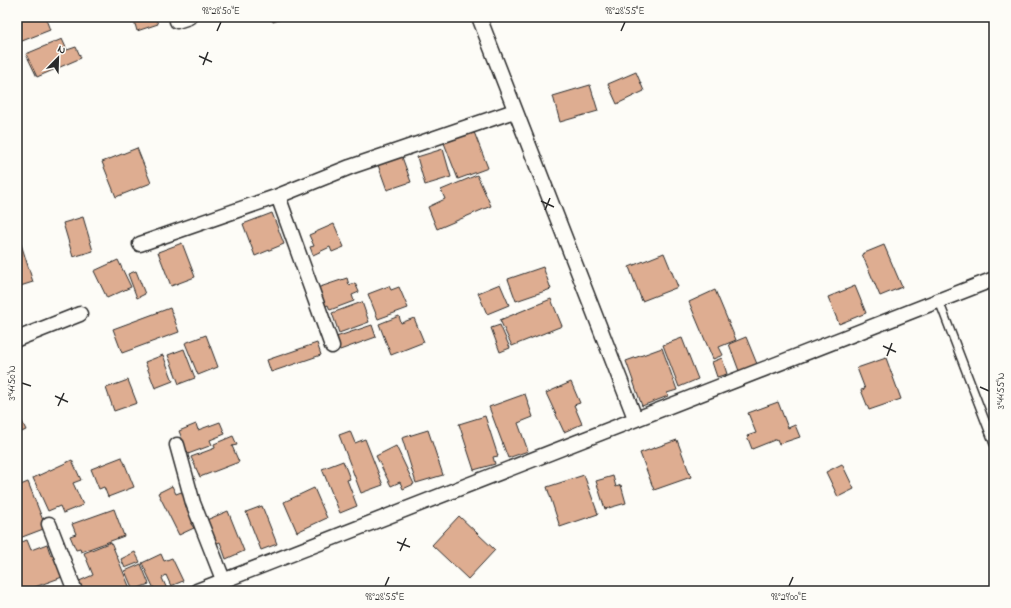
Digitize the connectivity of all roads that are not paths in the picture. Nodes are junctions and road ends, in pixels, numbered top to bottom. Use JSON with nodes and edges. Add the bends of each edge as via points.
{"nodes":[{"id":1,"x":479,"y":17,"type":"edge"},
{"id":2,"x":514,"y":111,"type":"junction"},
{"id":3,"x":278,"y":196,"type":"junction"},
{"id":4,"x":140,"y":244,"type":"dead end"},
{"id":5,"x":994,"y":279,"type":"edge"},
{"id":6,"x":939,"y":301,"type":"junction"},
{"id":7,"x":80,"y":314,"type":"dead end"},
{"id":8,"x":17,"y":339,"type":"edge"},
{"id":9,"x":332,"y":346,"type":"dead end"},
{"id":10,"x":634,"y":418,"type":"junction"},
{"id":11,"x":994,"y":444,"type":"edge"},
{"id":12,"x":177,"y":445,"type":"dead end"},
{"id":13,"x":49,"y":524,"type":"dead end"},
{"id":14,"x":224,"y":582,"type":"junction"},
{"id":15,"x":74,"y":591,"type":"edge"},
{"id":16,"x":197,"y":591,"type":"edge"}],
"edges":[{"from":1,"to":2,"type":"street"},
{"from":2,"to":3,"type":"street","via":[[350,167]]},
{"from":2,"to":10,"type":"street"},
{"from":3,"to":4,"type":"street"},
{"from":3,"to":9,"type":"street"},
{"from":5,"to":6,"type":"street"},
{"from":6,"to":10,"type":"street"},
{"from":6,"to":11,"type":"lane"},
{"from":7,"to":8,"type":"street"},
{"from":10,"to":14,"type":"street"},
{"from":12,"to":14,"type":"street","via":[[193,503]]},
{"from":13,"to":15,"type":"street"},
{"from":14,"to":16,"type":"street"}]}
